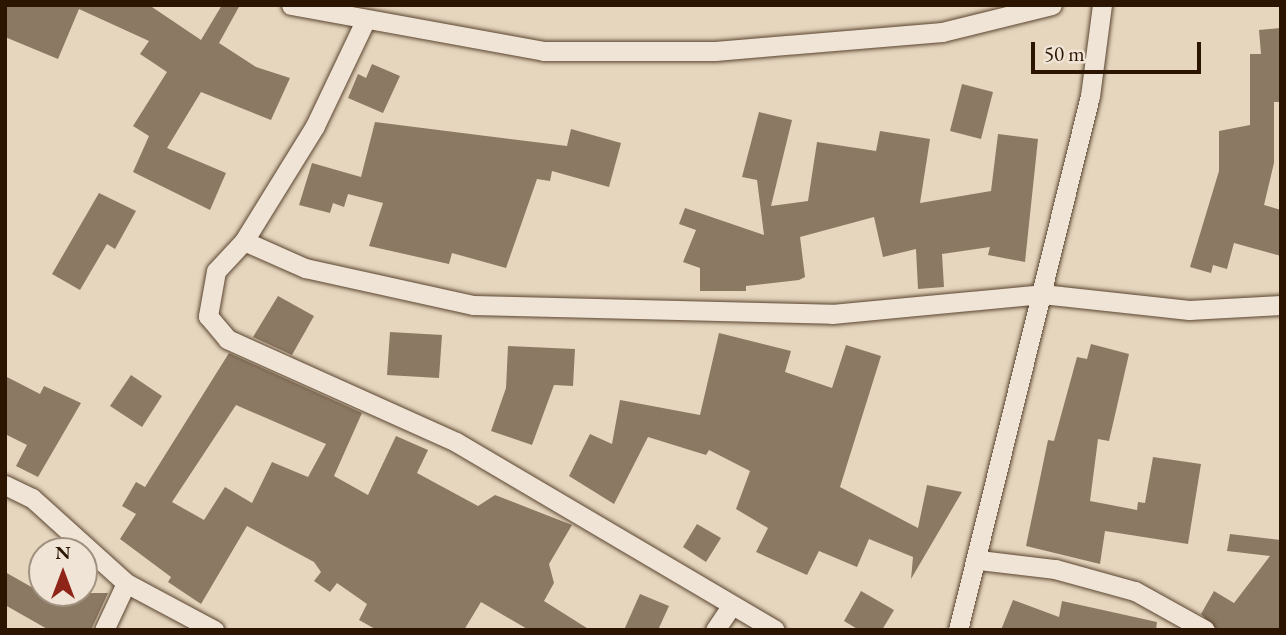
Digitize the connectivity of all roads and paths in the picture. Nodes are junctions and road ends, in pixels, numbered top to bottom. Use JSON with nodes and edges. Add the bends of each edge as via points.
{"nodes":[{"id":1,"x":291,"y":5,"type":"edge"},
{"id":2,"x":1052,"y":5,"type":"edge"},
{"id":3,"x":1102,"y":5,"type":"edge"},
{"id":4,"x":365,"y":21,"type":"junction"},
{"id":5,"x":244,"y":241,"type":"junction"},
{"id":6,"x":1042,"y":294,"type":"junction"},
{"id":7,"x":1281,"y":305,"type":"edge"},
{"id":8,"x":5,"y":485,"type":"edge"},
{"id":9,"x":979,"y":560,"type":"junction"},
{"id":10,"x":126,"y":583,"type":"junction"},
{"id":11,"x":732,"y":605,"type":"junction"},
{"id":12,"x":104,"y":630,"type":"edge"},
{"id":13,"x":214,"y":630,"type":"edge"},
{"id":14,"x":715,"y":630,"type":"edge"},
{"id":15,"x":775,"y":630,"type":"edge"},
{"id":16,"x":958,"y":630,"type":"edge"},
{"id":17,"x":1205,"y":630,"type":"edge"}],
"edges":[{"from":1,"to":4,"type":"street"},
{"from":2,"to":4,"type":"street","via":[[942,32],[715,51],[543,51]]},
{"from":3,"to":6,"type":"street","via":[[1090,96]]},
{"from":4,"to":5,"type":"street","via":[[314,126]]},
{"from":5,"to":6,"type":"street","via":[[305,268],[473,305],[832,314]]},
{"from":5,"to":11,"type":"street","via":[[216,271],[208,298],[208,316],[227,339],[456,442]]},
{"from":6,"to":7,"type":"street","via":[[1189,310]]},
{"from":6,"to":9,"type":"street"},
{"from":8,"to":10,"type":"street","via":[[32,498]]},
{"from":9,"to":16,"type":"street"},
{"from":9,"to":17,"type":"street","via":[[1055,569],[1135,591]]},
{"from":10,"to":12,"type":"street"},
{"from":10,"to":13,"type":"street"},
{"from":11,"to":14,"type":"street"},
{"from":11,"to":15,"type":"street"}]}
